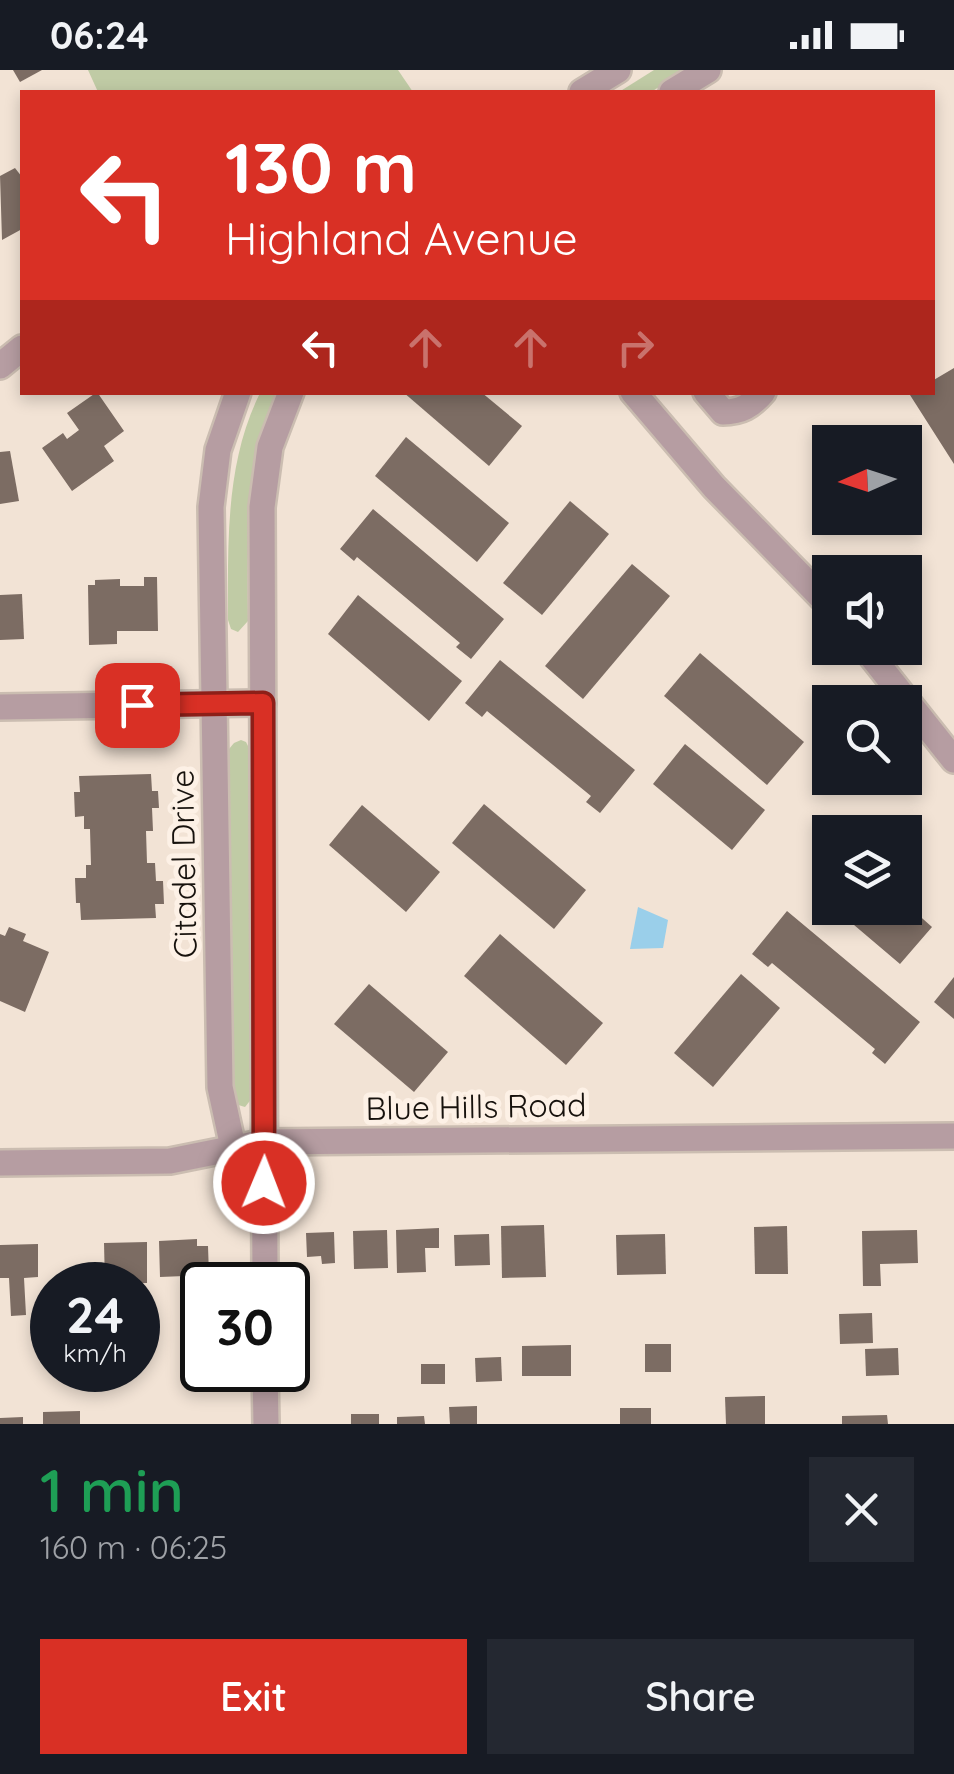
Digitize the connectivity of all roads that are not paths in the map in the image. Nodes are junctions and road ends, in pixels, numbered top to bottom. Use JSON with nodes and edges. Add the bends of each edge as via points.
{"nodes":[{"id":1,"x":618,"y":70,"type":"edge"},
{"id":2,"x":708,"y":70,"type":"edge"},
{"id":3,"x":585,"y":90,"type":"edge"},
{"id":4,"x":675,"y":90,"type":"edge"},
{"id":5,"x":20,"y":350,"type":"edge"},
{"id":6,"x":0,"y":366,"type":"edge"},
{"id":7,"x":237,"y":395,"type":"edge"},
{"id":8,"x":291,"y":395,"type":"edge"},
{"id":9,"x":636,"y":395,"type":"edge"},
{"id":10,"x":709,"y":395,"type":"edge"},
{"id":11,"x":760,"y":395,"type":"edge"},
{"id":12,"x":812,"y":588,"type":"edge"},
{"id":13,"x":879,"y":665,"type":"edge"},
{"id":14,"x":263,"y":703,"type":"junction"},
{"id":15,"x":214,"y":704,"type":"junction"},
{"id":16,"x":0,"y":707,"type":"edge"},
{"id":17,"x":954,"y":760,"type":"edge"},
{"id":18,"x":954,"y":1136,"type":"edge"},
{"id":19,"x":265,"y":1142,"type":"junction"},
{"id":20,"x":234,"y":1147,"type":"junction"},
{"id":21,"x":0,"y":1163,"type":"edge"},
{"id":22,"x":264,"y":1210,"type":"junction"},
{"id":23,"x":265,"y":1262,"type":"edge"},
{"id":24,"x":266,"y":1392,"type":"edge"},
{"id":25,"x":266,"y":1424,"type":"edge"}],
"edges":[{"from":1,"to":3,"type":"street"},
{"from":2,"to":4,"type":"street"},
{"from":5,"to":6,"type":"street"},
{"from":7,"to":15,"type":"street","name":"Citadel Drive","via":[[218,450],[210,507]]},
{"from":8,"to":14,"type":"street","via":[[270,447],[262,506]]},
{"from":9,"to":12,"type":"street"},
{"from":10,"to":11,"type":"street","via":[[723,412],[738,412]]},
{"from":13,"to":17,"type":"street"},
{"from":14,"to":15,"type":"street"},
{"from":14,"to":19,"type":"street"},
{"from":15,"to":16,"type":"street"},
{"from":15,"to":20,"type":"street","name":"Citadel Drive","via":[[220,1087]]},
{"from":18,"to":19,"type":"street","name":"Blue Hills Road"},
{"from":19,"to":20,"type":"street","name":"Blue Hills Road"},
{"from":19,"to":22,"type":"street"},
{"from":20,"to":21,"type":"street","name":"Blue Hills Road","via":[[170,1160]]},
{"from":20,"to":22,"type":"street","name":"Citadel Drive"},
{"from":22,"to":23,"type":"street"},
{"from":24,"to":25,"type":"street"}]}
